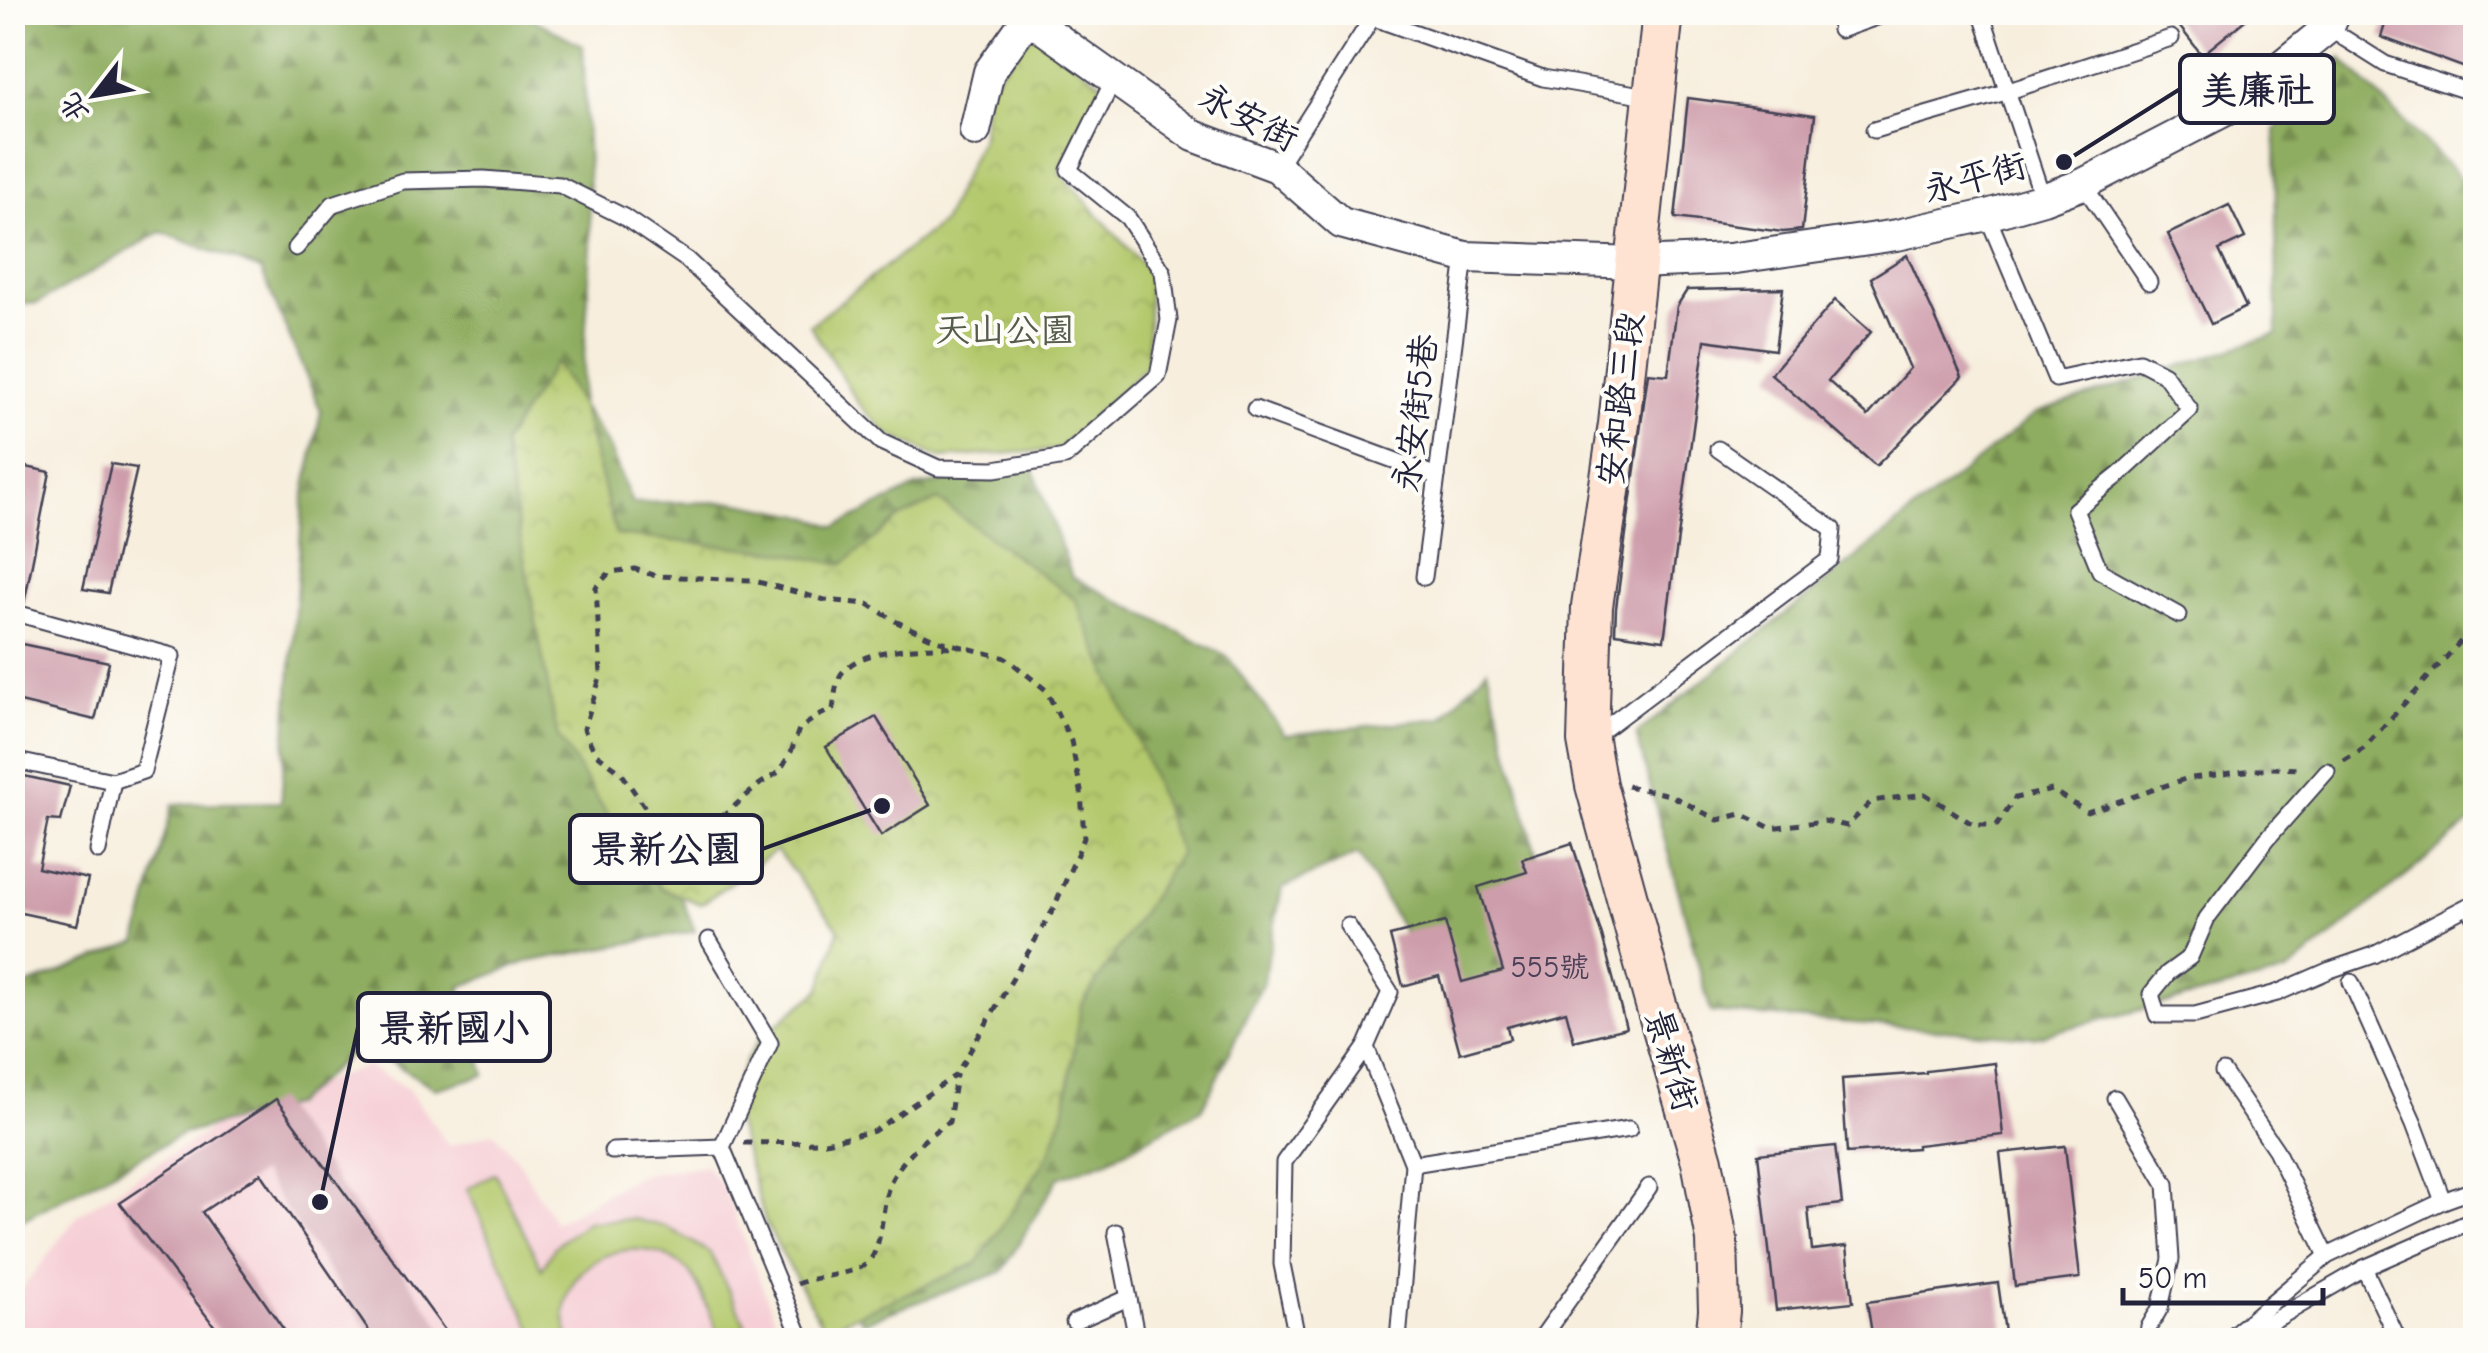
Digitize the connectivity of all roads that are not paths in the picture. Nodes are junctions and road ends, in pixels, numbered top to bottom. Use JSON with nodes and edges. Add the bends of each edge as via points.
{"nodes":[{"id":1,"x":1663,"y":12,"type":"edge"},
{"id":2,"x":1891,"y":12,"type":"edge"},
{"id":3,"x":1981,"y":12,"type":"edge"},
{"id":4,"x":1027,"y":15,"type":"edge"},
{"id":5,"x":1375,"y":15,"type":"edge"},
{"id":6,"x":2333,"y":17,"type":"edge"},
{"id":7,"x":1840,"y":30,"type":"dead end"},
{"id":8,"x":2171,"y":38,"type":"dead end"},
{"id":9,"x":1114,"y":79,"type":"junction"},
{"id":10,"x":2008,"y":92,"type":"junction"},
{"id":11,"x":2476,"y":94,"type":"edge"},
{"id":12,"x":1654,"y":97,"type":"junction"},
{"id":13,"x":1874,"y":130,"type":"dead end"},
{"id":14,"x":976,"y":131,"type":"dead end"},
{"id":15,"x":1277,"y":167,"type":"junction"},
{"id":16,"x":2083,"y":184,"type":"junction"},
{"id":17,"x":2043,"y":199,"type":"junction"},
{"id":18,"x":1987,"y":215,"type":"junction"},
{"id":19,"x":296,"y":248,"type":"dead end"},
{"id":20,"x":1465,"y":257,"type":"junction"},
{"id":21,"x":1637,"y":263,"type":"junction"},
{"id":22,"x":2149,"y":282,"type":"dead end"},
{"id":23,"x":1255,"y":409,"type":"dead end"},
{"id":24,"x":1718,"y":449,"type":"dead end"},
{"id":25,"x":1438,"y":476,"type":"junction"},
{"id":26,"x":1424,"y":577,"type":"dead end"},
{"id":27,"x":12,"y":612,"type":"edge"},
{"id":28,"x":2179,"y":615,"type":"dead end"},
{"id":29,"x":1588,"y":742,"type":"junction"},
{"id":30,"x":12,"y":760,"type":"edge"},
{"id":31,"x":2328,"y":771,"type":"road end"},
{"id":32,"x":113,"y":781,"type":"junction"},
{"id":33,"x":1596,"y":785,"type":"joint"},
{"id":34,"x":98,"y":850,"type":"dead end"},
{"id":35,"x":2472,"y":912,"type":"edge"},
{"id":36,"x":1348,"y":926,"type":"dead end"},
{"id":37,"x":710,"y":940,"type":"dead end"},
{"id":38,"x":2352,"y":982,"type":"dead end"},
{"id":39,"x":1366,"y":1047,"type":"junction"},
{"id":40,"x":2223,"y":1072,"type":"dead end"},
{"id":41,"x":2116,"y":1098,"type":"dead end"},
{"id":42,"x":1629,"y":1129,"type":"dead end"},
{"id":43,"x":722,"y":1146,"type":"junction"},
{"id":44,"x":612,"y":1151,"type":"dead end"},
{"id":45,"x":1414,"y":1164,"type":"junction"},
{"id":46,"x":1649,"y":1187,"type":"dead end"},
{"id":47,"x":2476,"y":1189,"type":"edge"},
{"id":48,"x":2443,"y":1201,"type":"junction"},
{"id":49,"x":2476,"y":1219,"type":"edge"},
{"id":50,"x":1116,"y":1232,"type":"dead end"},
{"id":51,"x":2327,"y":1256,"type":"junction"},
{"id":52,"x":2364,"y":1268,"type":"junction"},
{"id":53,"x":1128,"y":1298,"type":"junction"},
{"id":54,"x":1074,"y":1322,"type":"dead end"},
{"id":55,"x":2240,"y":1329,"type":"junction"},
{"id":56,"x":2266,"y":1334,"type":"edge"},
{"id":57,"x":802,"y":1340,"type":"edge"},
{"id":58,"x":1137,"y":1340,"type":"edge"},
{"id":59,"x":1303,"y":1340,"type":"edge"},
{"id":60,"x":1398,"y":1340,"type":"edge"},
{"id":61,"x":1540,"y":1340,"type":"edge"},
{"id":62,"x":1716,"y":1340,"type":"edge"},
{"id":63,"x":2147,"y":1340,"type":"edge"},
{"id":64,"x":2226,"y":1340,"type":"edge"},
{"id":65,"x":2398,"y":1340,"type":"edge"}],
"edges":[{"from":1,"to":12,"type":"main road","name":"安和路三段"},
{"from":2,"to":7,"type":"lane"},
{"from":3,"to":10,"type":"lane"},
{"from":4,"to":9,"type":"street","name":"永安街"},
{"from":4,"to":14,"type":"street","via":[[989,72]]},
{"from":5,"to":12,"type":"lane","via":[[1543,78]]},
{"from":5,"to":15,"type":"lane"},
{"from":6,"to":11,"type":"lane","via":[[2385,64]]},
{"from":6,"to":16,"type":"street","name":"永平街","via":[[2228,109]]},
{"from":8,"to":10,"type":"lane"},
{"from":9,"to":15,"type":"street","name":"永安街","via":[[1194,136]]},
{"from":9,"to":19,"type":"lane","via":[[1070,170],[1128,218],[1163,272],[1169,320],[1158,376],[1065,457],[995,469],[938,468],[881,442],[687,260],[560,185],[403,181],[333,204]]},
{"from":10,"to":13,"type":"lane"},
{"from":10,"to":17,"type":"lane"},
{"from":12,"to":21,"type":"main road","name":"安和路三段"},
{"from":15,"to":20,"type":"street","name":"永安街","via":[[1341,223]]},
{"from":16,"to":17,"type":"street","name":"永平街"},
{"from":16,"to":22,"type":"lane"},
{"from":17,"to":18,"type":"street","name":"永平街"},
{"from":18,"to":21,"type":"street","name":"永平街","via":[[1748,256]]},
{"from":18,"to":28,"type":"lane","via":[[2056,379],[2140,361],[2164,374],[2190,410],[2075,510],[2100,571]]},
{"from":20,"to":21,"type":"street","name":"永安街"},
{"from":20,"to":25,"type":"lane","name":"永安街5巷"},
{"from":21,"to":29,"type":"main road","name":"安和路三段","via":[[1592,606]]},
{"from":23,"to":25,"type":"lane"},
{"from":24,"to":29,"type":"lane","via":[[1832,529],[1830,559]]},
{"from":25,"to":26,"type":"lane","name":"永安街5巷"},
{"from":27,"to":32,"type":"lane","via":[[172,656],[143,770]]},
{"from":29,"to":33,"type":"main road","name":"安和路三段"},
{"from":30,"to":32,"type":"lane"},
{"from":31,"to":35,"type":"lane","via":[[2207,918],[2190,957],[2150,994],[2157,1015],[2195,1016],[2277,993]]},
{"from":32,"to":34,"type":"lane"},
{"from":33,"to":62,"type":"main road","name":"景新街","via":[[1702,1161],[1717,1240]]},
{"from":36,"to":39,"type":"lane","via":[[1390,992]]},
{"from":37,"to":43,"type":"lane","via":[[770,1042]]},
{"from":38,"to":48,"type":"lane"},
{"from":39,"to":45,"type":"lane"},
{"from":39,"to":59,"type":"lane","via":[[1284,1162],[1282,1264]]},
{"from":40,"to":51,"type":"lane","via":[[2276,1150]]},
{"from":41,"to":63,"type":"lane","via":[[2166,1184],[2171,1259]]},
{"from":42,"to":45,"type":"lane"},
{"from":43,"to":44,"type":"lane"},
{"from":43,"to":57,"type":"lane"},
{"from":45,"to":60,"type":"lane"},
{"from":46,"to":61,"type":"lane"},
{"from":47,"to":48,"type":"lane"},
{"from":48,"to":51,"type":"lane"},
{"from":49,"to":52,"type":"lane"},
{"from":50,"to":53,"type":"lane"},
{"from":51,"to":55,"type":"lane"},
{"from":52,"to":56,"type":"lane"},
{"from":52,"to":65,"type":"lane"},
{"from":53,"to":54,"type":"lane"},
{"from":53,"to":58,"type":"lane"},
{"from":55,"to":56,"type":"lane"},
{"from":55,"to":64,"type":"lane"}]}
